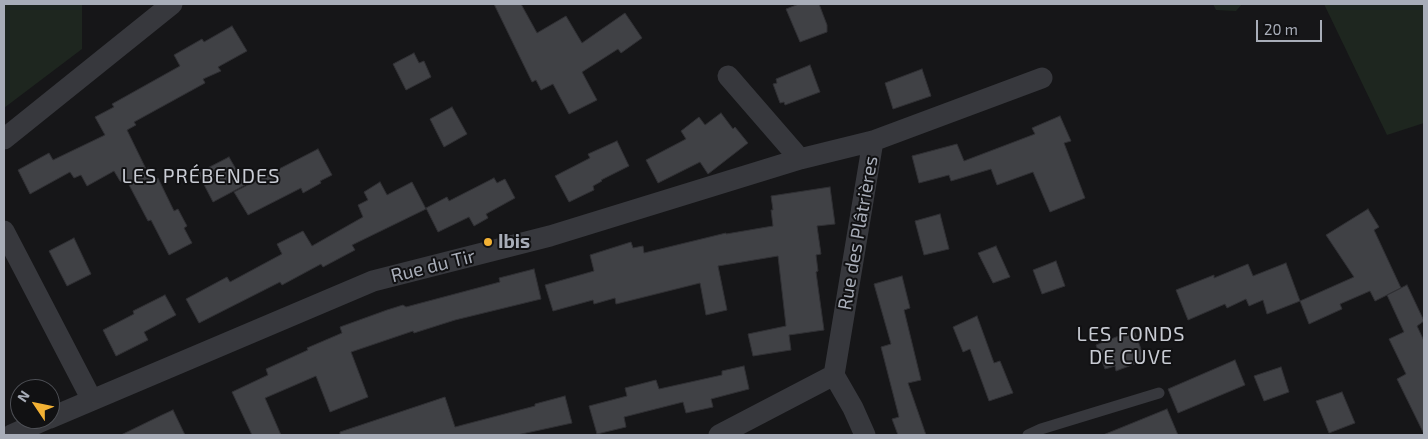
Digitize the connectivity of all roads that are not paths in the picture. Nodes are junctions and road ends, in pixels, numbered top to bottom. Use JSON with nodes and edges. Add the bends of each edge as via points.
{"nodes":[{"id":1,"x":172,"y":4,"type":"edge"},
{"id":2,"x":728,"y":76,"type":"dead end"},
{"id":3,"x":1042,"y":78,"type":"dead end"},
{"id":4,"x":4,"y":139,"type":"edge"},
{"id":5,"x":873,"y":141,"type":"junction"},
{"id":6,"x":800,"y":159,"type":"junction"},
{"id":7,"x":4,"y":231,"type":"edge"},
{"id":8,"x":834,"y":375,"type":"junction"},
{"id":9,"x":1159,"y":393,"type":"dead end"},
{"id":10,"x":92,"y":400,"type":"junction"},
{"id":11,"x":60,"y":413,"type":"edge"},
{"id":12,"x":24,"y":429,"type":"edge"},
{"id":13,"x":11,"y":435,"type":"edge"},
{"id":14,"x":719,"y":435,"type":"edge"},
{"id":15,"x":865,"y":435,"type":"edge"},
{"id":16,"x":1028,"y":435,"type":"edge"}],
"edges":[{"from":1,"to":4,"type":"street"},
{"from":2,"to":6,"type":"street"},
{"from":3,"to":5,"type":"street","name":"Rue des Plâtrières"},
{"from":5,"to":6,"type":"street","name":"Rue du Tir"},
{"from":5,"to":8,"type":"street","name":"Rue des Plâtrières"},
{"from":6,"to":10,"type":"street","name":"Rue du Tir","via":[[550,236],[374,281]]},
{"from":7,"to":10,"type":"street"},
{"from":8,"to":14,"type":"street"},
{"from":8,"to":15,"type":"street"},
{"from":9,"to":16,"type":"lane"},
{"from":10,"to":11,"type":"street","name":"Rue du Tir"},
{"from":12,"to":13,"type":"street","name":"Rue du Tir"}]}
